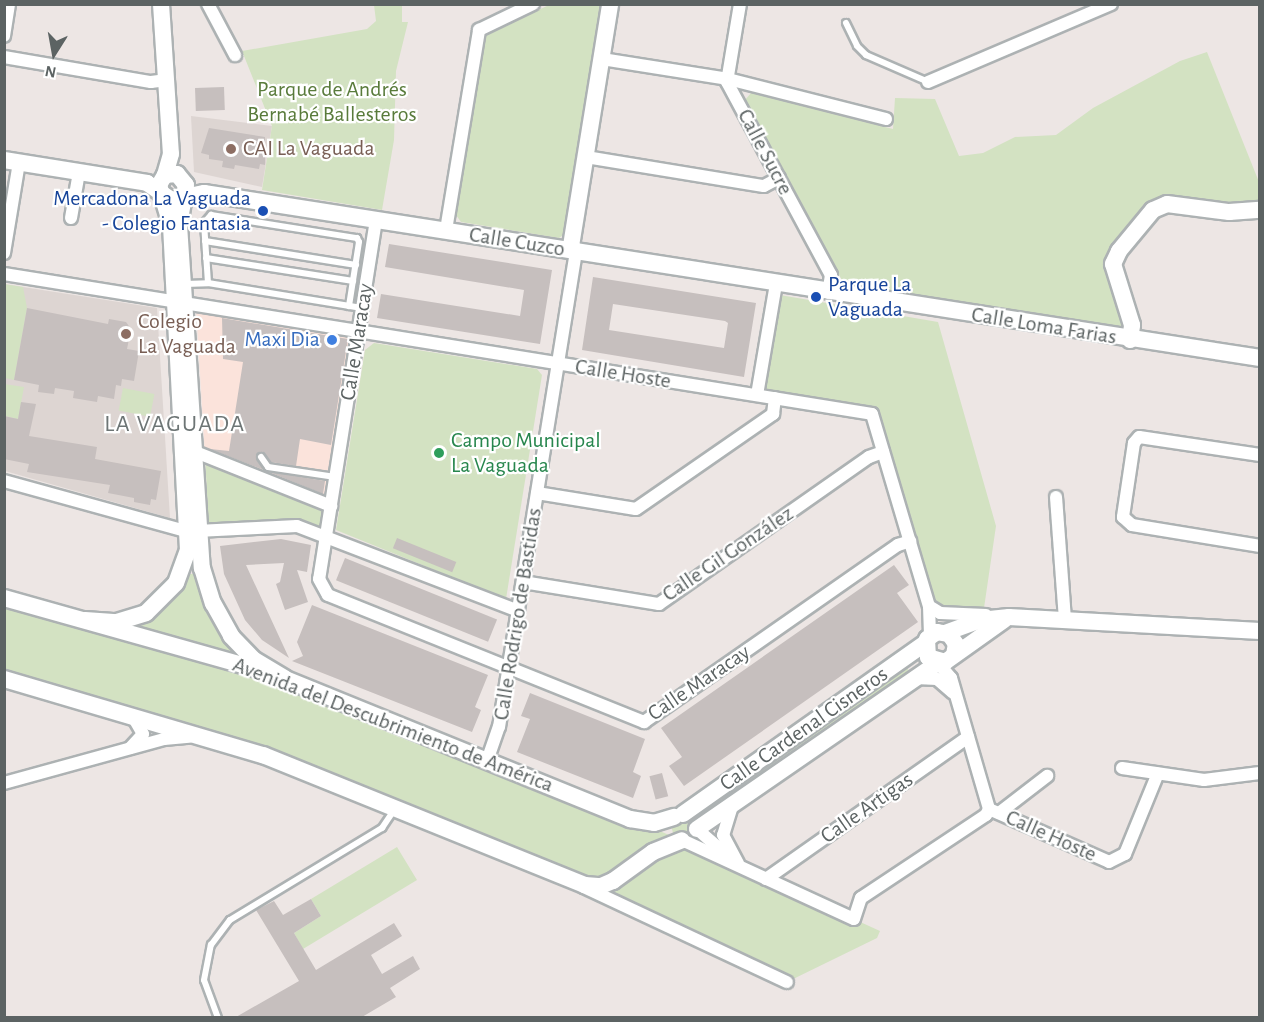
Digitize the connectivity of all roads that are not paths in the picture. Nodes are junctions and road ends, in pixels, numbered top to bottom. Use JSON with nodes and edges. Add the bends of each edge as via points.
{"nodes":[{"id":1,"x":9,"y":4,"type":"edge"},
{"id":2,"x":161,"y":4,"type":"edge"},
{"id":3,"x":208,"y":4,"type":"edge"},
{"id":4,"x":533,"y":4,"type":"edge"},
{"id":5,"x":610,"y":4,"type":"edge"},
{"id":6,"x":740,"y":4,"type":"edge"},
{"id":7,"x":1111,"y":4,"type":"edge"},
{"id":8,"x":846,"y":23,"type":"dead end"},
{"id":9,"x":4,"y":36,"type":"edge"},
{"id":10,"x":235,"y":56,"type":"dead end"},
{"id":11,"x":4,"y":57,"type":"edge"},
{"id":12,"x":602,"y":59,"type":"junction"},
{"id":13,"x":728,"y":79,"type":"junction"},
{"id":14,"x":167,"y":80,"type":"junction"},
{"id":15,"x":928,"y":82,"type":"joint"},
{"id":16,"x":886,"y":119,"type":"dead end"},
{"id":17,"x":586,"y":157,"type":"junction"},
{"id":18,"x":12,"y":161,"type":"edge"},
{"id":19,"x":79,"y":172,"type":"junction"},
{"id":20,"x":779,"y":178,"type":"junction"},
{"id":21,"x":166,"y":180,"type":"junction"},
{"id":22,"x":204,"y":193,"type":"junction"},
{"id":23,"x":183,"y":195,"type":"junction"},
{"id":24,"x":1260,"y":210,"type":"edge"},
{"id":25,"x":71,"y":218,"type":"dead end"},
{"id":26,"x":376,"y":220,"type":"junction"},
{"id":27,"x":446,"y":230,"type":"junction"},
{"id":28,"x":205,"y":241,"type":"junction"},
{"id":29,"x":576,"y":252,"type":"junction"},
{"id":30,"x":4,"y":253,"type":"edge"},
{"id":31,"x":206,"y":258,"type":"junction"},
{"id":32,"x":356,"y":265,"type":"junction"},
{"id":33,"x":4,"y":274,"type":"edge"},
{"id":34,"x":353,"y":281,"type":"junction"},
{"id":35,"x":208,"y":283,"type":"junction"},
{"id":36,"x":183,"y":284,"type":"junction"},
{"id":37,"x":776,"y":284,"type":"junction"},
{"id":38,"x":828,"y":293,"type":"junction"},
{"id":39,"x":180,"y":303,"type":"junction"},
{"id":40,"x":349,"y":306,"type":"junction"},
{"id":41,"x":362,"y":308,"type":"junction"},
{"id":42,"x":358,"y":331,"type":"junction"},
{"id":43,"x":1130,"y":340,"type":"junction"},
{"id":44,"x":1260,"y":358,"type":"edge"},
{"id":45,"x":558,"y":363,"type":"junction"},
{"id":46,"x":757,"y":395,"type":"junction"},
{"id":47,"x":775,"y":398,"type":"junction"},
{"id":48,"x":193,"y":452,"type":"junction"},
{"id":49,"x":883,"y":452,"type":"junction"},
{"id":50,"x":1260,"y":454,"type":"edge"},
{"id":51,"x":261,"y":457,"type":"dead end"},
{"id":52,"x":336,"y":477,"type":"junction"},
{"id":53,"x":4,"y":481,"type":"edge"},
{"id":54,"x":537,"y":493,"type":"junction"},
{"id":55,"x":1056,"y":497,"type":"dead end"},
{"id":56,"x":331,"y":506,"type":"junction"},
{"id":57,"x":193,"y":531,"type":"junction"},
{"id":58,"x":326,"y":536,"type":"junction"},
{"id":59,"x":910,"y":541,"type":"junction"},
{"id":60,"x":1260,"y":546,"type":"edge"},
{"id":61,"x":523,"y":582,"type":"junction"},
{"id":62,"x":176,"y":583,"type":"junction"},
{"id":63,"x":206,"y":585,"type":"junction"},
{"id":64,"x":4,"y":598,"type":"edge"},
{"id":65,"x":929,"y":606,"type":"junction"},
{"id":66,"x":518,"y":611,"type":"junction"},
{"id":67,"x":85,"y":620,"type":"junction"},
{"id":68,"x":989,"y":620,"type":"junction"},
{"id":69,"x":1065,"y":620,"type":"junction"},
{"id":70,"x":1260,"y":631,"type":"edge"},
{"id":71,"x":934,"y":637,"type":"junction"},
{"id":72,"x":954,"y":655,"type":"junction"},
{"id":73,"x":938,"y":663,"type":"junction"},
{"id":74,"x":509,"y":668,"type":"junction"},
{"id":75,"x":285,"y":678,"type":"junction"},
{"id":76,"x":951,"y":678,"type":"junction"},
{"id":77,"x":4,"y":679,"type":"edge"},
{"id":78,"x":909,"y":680,"type":"junction"},
{"id":79,"x":958,"y":704,"type":"junction"},
{"id":80,"x":122,"y":712,"type":"junction"},
{"id":81,"x":968,"y":737,"type":"junction"},
{"id":82,"x":220,"y":740,"type":"junction"},
{"id":83,"x":127,"y":749,"type":"junction"},
{"id":84,"x":487,"y":761,"type":"junction"},
{"id":85,"x":1122,"y":768,"type":"dead end"},
{"id":86,"x":1158,"y":773,"type":"junction"},
{"id":87,"x":1260,"y":773,"type":"edge"},
{"id":88,"x":1047,"y":776,"type":"dead end"},
{"id":89,"x":4,"y":783,"type":"edge"},
{"id":90,"x":734,"y":803,"type":"junction"},
{"id":91,"x":395,"y":809,"type":"junction"},
{"id":92,"x":994,"y":811,"type":"junction"},
{"id":93,"x":679,"y":816,"type":"junction"},
{"id":94,"x":697,"y":829,"type":"junction"},
{"id":95,"x":682,"y":840,"type":"junction"},
{"id":96,"x":746,"y":870,"type":"junction"},
{"id":97,"x":766,"y":879,"type":"junction"},
{"id":98,"x":574,"y":882,"type":"junction"},
{"id":99,"x":787,"y":982,"type":"dead end"},
{"id":100,"x":218,"y":1017,"type":"edge"}],
"edges":[{"from":1,"to":9,"type":"street"},
{"from":2,"to":14,"type":"street"},
{"from":3,"to":10,"type":"street"},
{"from":4,"to":27,"type":"street","via":[[479,30]]},
{"from":5,"to":12,"type":"street","name":"Calle Rodrigo de Bastidas"},
{"from":6,"to":13,"type":"street"},
{"from":7,"to":15,"type":"street"},
{"from":8,"to":15,"type":"lane","via":[[857,46],[867,54]]},
{"from":11,"to":14,"type":"street","via":[[151,82]]},
{"from":12,"to":13,"type":"street"},
{"from":12,"to":17,"type":"street","name":"Calle Rodrigo de Bastidas"},
{"from":13,"to":16,"type":"street"},
{"from":13,"to":20,"type":"street","name":"Calle Sucre"},
{"from":14,"to":21,"type":"street","via":[[171,154]]},
{"from":17,"to":20,"type":"street","via":[[764,186]]},
{"from":17,"to":29,"type":"street","name":"Calle Rodrigo de Bastidas","via":[[571,246]]},
{"from":18,"to":19,"type":"street"},
{"from":18,"to":30,"type":"street"},
{"from":19,"to":21,"type":"street"},
{"from":19,"to":25,"type":"street"},
{"from":20,"to":38,"type":"street","name":"Calle Sucre","via":[[831,275]]},
{"from":21,"to":22,"type":"street","name":"Calle Cuzco"},
{"from":21,"to":23,"type":"street","name":"Calle Cuzco","via":[[171,200]]},
{"from":21,"to":39,"type":"street"},
{"from":22,"to":23,"type":"street","name":"Calle Cuzco"},
{"from":22,"to":26,"type":"street","name":"Calle Cuzco"},
{"from":23,"to":36,"type":"street","via":[[179,218]]},
{"from":24,"to":43,"type":"street","via":[[1228,212],[1167,204],[1153,210],[1119,250],[1113,264],[1132,325]]},
{"from":26,"to":27,"type":"street","name":"Calle Cuzco"},
{"from":26,"to":41,"type":"street","name":"Calle Maracay"},
{"from":27,"to":29,"type":"street","name":"Calle Cuzco"},
{"from":28,"to":31,"type":"lane"},
{"from":28,"to":32,"type":"lane"},
{"from":28,"to":32,"type":"lane","via":[[206,218],[222,217],[357,238]]},
{"from":29,"to":37,"type":"street","name":"Calle Cuzco"},
{"from":29,"to":45,"type":"street","name":"Calle Rodrigo de Bastidas"},
{"from":31,"to":34,"type":"lane"},
{"from":31,"to":35,"type":"lane"},
{"from":32,"to":34,"type":"lane"},
{"from":33,"to":39,"type":"street","name":"Calle Hoste"},
{"from":34,"to":40,"type":"lane"},
{"from":35,"to":36,"type":"lane"},
{"from":35,"to":40,"type":"lane"},
{"from":36,"to":39,"type":"street"},
{"from":37,"to":38,"type":"street","name":"Calle Cuzco"},
{"from":37,"to":46,"type":"street"},
{"from":38,"to":43,"type":"street","name":"Calle Loma Farias"},
{"from":39,"to":42,"type":"street","name":"Calle Hoste"},
{"from":39,"to":48,"type":"street"},
{"from":39,"to":57,"type":"street"},
{"from":40,"to":41,"type":"lane"},
{"from":41,"to":42,"type":"street","name":"Calle Maracay"},
{"from":42,"to":45,"type":"street","name":"Calle Hoste"},
{"from":42,"to":52,"type":"street","name":"Calle Maracay"},
{"from":43,"to":44,"type":"street","name":"Calle Loma Farias"},
{"from":45,"to":46,"type":"street","name":"Calle Hoste"},
{"from":45,"to":54,"type":"street","name":"Calle Rodrigo de Bastidas"},
{"from":46,"to":47,"type":"street","name":"Calle Hoste"},
{"from":47,"to":49,"type":"street","name":"Calle Hoste","via":[[872,414]]},
{"from":47,"to":54,"type":"street","via":[[773,414],[636,509]]},
{"from":48,"to":56,"type":"street"},
{"from":48,"to":57,"type":"street"},
{"from":49,"to":59,"type":"street","name":"Calle Hoste"},
{"from":49,"to":61,"type":"street","name":"Calle Gil González","via":[[868,457],[659,604]]},
{"from":50,"to":60,"type":"street","via":[[1139,437],[1134,443],[1123,515],[1124,521],[1132,525]]},
{"from":51,"to":52,"type":"lane","via":[[268,467]]},
{"from":52,"to":56,"type":"street","name":"Calle Maracay"},
{"from":53,"to":57,"type":"street"},
{"from":54,"to":61,"type":"street","name":"Calle Rodrigo de Bastidas"},
{"from":55,"to":69,"type":"street"},
{"from":56,"to":58,"type":"street","name":"Calle Maracay"},
{"from":57,"to":58,"type":"street","via":[[297,526]]},
{"from":57,"to":62,"type":"street"},
{"from":57,"to":63,"type":"street"},
{"from":58,"to":66,"type":"street"},
{"from":58,"to":74,"type":"street","name":"Calle Maracay","via":[[319,579],[328,595]]},
{"from":59,"to":65,"type":"street","name":"Calle Hoste"},
{"from":59,"to":74,"type":"street","name":"Calle Maracay","via":[[898,544],[644,722]]},
{"from":61,"to":66,"type":"street","name":"Calle Rodrigo de Bastidas"},
{"from":62,"to":63,"type":"street","via":[[193,573]]},
{"from":62,"to":67,"type":"street","via":[[163,600],[126,620]]},
{"from":63,"to":75,"type":"street","via":[[231,636],[253,659]]},
{"from":64,"to":67,"type":"street","name":"Avenida del Descubrimiento de América"},
{"from":65,"to":68,"type":"street","via":[[940,613]]},
{"from":65,"to":71,"type":"street","name":"Calle Hoste"},
{"from":66,"to":74,"type":"street","name":"Calle Rodrigo de Bastidas"},
{"from":67,"to":75,"type":"street","name":"Avenida del Descubrimiento de América"},
{"from":68,"to":69,"type":"street","name":"Calle Cardenal Cisneros"},
{"from":68,"to":71,"type":"street","name":"Calle Cardenal Cisneros"},
{"from":68,"to":72,"type":"street"},
{"from":69,"to":70,"type":"street"},
{"from":71,"to":72,"type":"street","via":[[954,640]]},
{"from":71,"to":73,"type":"street","via":[[928,657]]},
{"from":71,"to":93,"type":"street","name":"Calle Cardenal Cisneros"},
{"from":72,"to":73,"type":"street","name":"Calle Cardenal Cisneros"},
{"from":72,"to":76,"type":"street","name":"Calle Hoste"},
{"from":73,"to":76,"type":"street","name":"Calle Hoste"},
{"from":73,"to":78,"type":"street","name":"Calle Cardenal Cisneros"},
{"from":74,"to":84,"type":"street","name":"Calle Rodrigo de Bastidas","via":[[498,732]]},
{"from":75,"to":84,"type":"street","name":"Avenida del Descubrimiento de América"},
{"from":76,"to":79,"type":"street","name":"Calle Hoste"},
{"from":77,"to":80,"type":"street"},
{"from":78,"to":79,"type":"street","via":[[927,677],[941,681]]},
{"from":78,"to":90,"type":"street","name":"Calle Cardenal Cisneros"},
{"from":79,"to":81,"type":"street","name":"Calle Hoste"},
{"from":80,"to":82,"type":"street"},
{"from":80,"to":83,"type":"street","via":[[136,719],[143,730],[138,743]]},
{"from":81,"to":92,"type":"street","name":"Calle Hoste"},
{"from":81,"to":97,"type":"street","name":"Calle Artigas"},
{"from":82,"to":83,"type":"street","via":[[180,737]]},
{"from":82,"to":91,"type":"street"},
{"from":83,"to":89,"type":"street"},
{"from":84,"to":93,"type":"street","name":"Avenida del Descubrimiento de América","via":[[630,819],[654,823]]},
{"from":85,"to":86,"type":"street"},
{"from":86,"to":87,"type":"street","via":[[1204,780]]},
{"from":86,"to":92,"type":"street","name":"Calle Hoste","via":[[1125,854],[1109,862]]},
{"from":88,"to":92,"type":"street"},
{"from":90,"to":94,"type":"street","name":"Calle Cardenal Cisneros"},
{"from":90,"to":96,"type":"street","via":[[723,835],[730,855]]},
{"from":91,"to":98,"type":"street"},
{"from":91,"to":100,"type":"lane","via":[[382,828],[230,920],[211,945],[204,980]]},
{"from":92,"to":97,"type":"street","via":[[861,898],[854,919]]},
{"from":93,"to":94,"type":"street","via":[[693,818]]},
{"from":93,"to":95,"type":"street","via":[[671,830]]},
{"from":94,"to":95,"type":"street","via":[[691,838]]},
{"from":94,"to":96,"type":"street"},
{"from":95,"to":96,"type":"street"},
{"from":95,"to":98,"type":"street","via":[[654,852],[606,884],[592,887]]},
{"from":96,"to":97,"type":"street"},
{"from":98,"to":99,"type":"street"}]}
